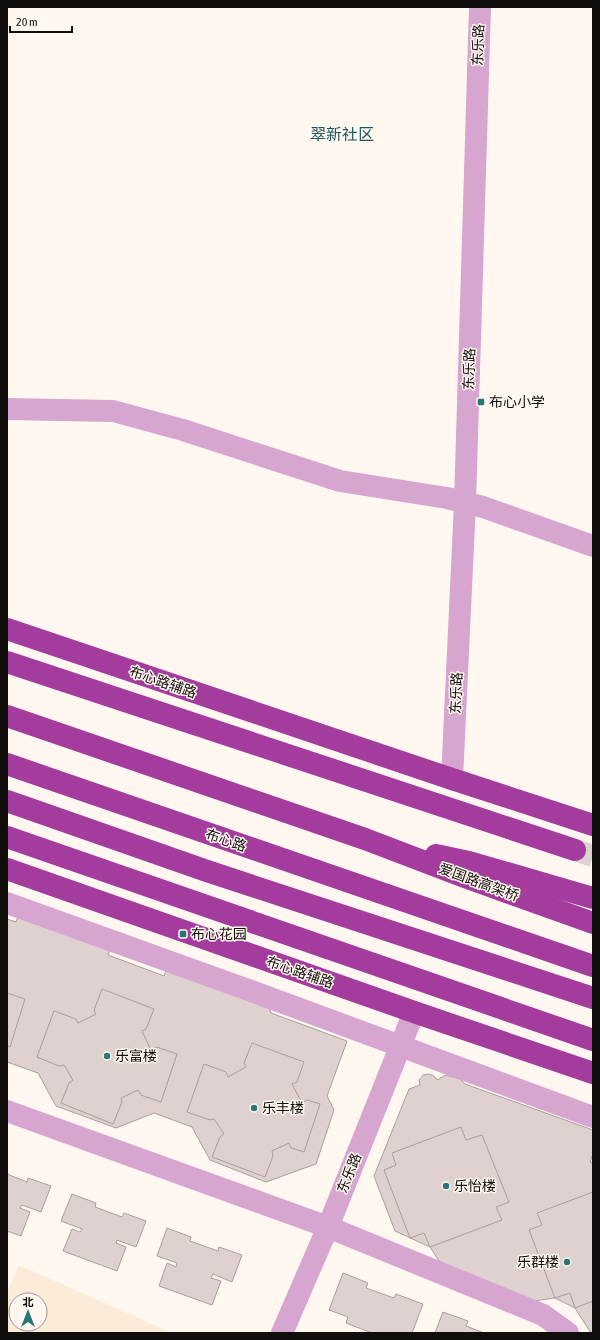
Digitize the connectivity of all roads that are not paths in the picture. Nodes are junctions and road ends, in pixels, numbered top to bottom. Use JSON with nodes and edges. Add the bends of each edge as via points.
{"nodes":[{"id":1,"x":480,"y":7,"type":"edge"},
{"id":2,"x":7,"y":408,"type":"edge"},
{"id":3,"x":465,"y":504,"type":"junction"},
{"id":4,"x":593,"y":546,"type":"edge"},
{"id":5,"x":7,"y":629,"type":"edge"},
{"id":6,"x":7,"y":662,"type":"edge"},
{"id":7,"x":7,"y":716,"type":"edge"},
{"id":8,"x":7,"y":764,"type":"edge"},
{"id":9,"x":452,"y":779,"type":"junction"},
{"id":10,"x":7,"y":801,"type":"edge"},
{"id":11,"x":593,"y":825,"type":"edge"},
{"id":12,"x":7,"y":837,"type":"edge"},
{"id":13,"x":575,"y":850,"type":"tunnel mouth"},
{"id":14,"x":7,"y":869,"type":"edge"},
{"id":15,"x":466,"y":869,"type":"junction"},
{"id":16,"x":593,"y":898,"type":"edge"},
{"id":17,"x":7,"y":903,"type":"edge"},
{"id":18,"x":593,"y":923,"type":"edge"},
{"id":19,"x":593,"y":966,"type":"edge"},
{"id":20,"x":593,"y":998,"type":"edge"},
{"id":21,"x":414,"y":1012,"type":"junction"},
{"id":22,"x":593,"y":1040,"type":"edge"},
{"id":23,"x":400,"y":1046,"type":"junction"},
{"id":24,"x":593,"y":1073,"type":"edge"},
{"id":25,"x":7,"y":1110,"type":"edge"},
{"id":26,"x":593,"y":1117,"type":"edge"},
{"id":27,"x":328,"y":1227,"type":"junction"},
{"id":28,"x":282,"y":1333,"type":"edge"},
{"id":29,"x":568,"y":1333,"type":"edge"}],
"edges":[{"from":1,"to":3,"type":"street","name":"东乐路"},
{"from":2,"to":3,"type":"street","via":[[113,411],[183,430],[340,481],[447,498]]},
{"from":3,"to":4,"type":"street","via":[[483,507]]},
{"from":3,"to":9,"type":"street","name":"东乐路"},
{"from":5,"to":9,"type":"highway","name":"布心路辅路"},
{"from":6,"to":13,"type":"highway"},
{"from":7,"to":15,"type":"highway","via":[[365,839]]},
{"from":8,"to":19,"type":"highway","name":"布心路"},
{"from":9,"to":11,"type":"highway","name":"布心路辅路"},
{"from":10,"to":20,"type":"highway","via":[[207,871]]},
{"from":12,"to":22,"type":"highway"},
{"from":14,"to":21,"type":"highway","name":"布心路辅路"},
{"from":15,"to":16,"type":"highway"},
{"from":15,"to":18,"type":"highway","name":"爱国路高架桥"},
{"from":17,"to":23,"type":"street"},
{"from":21,"to":23,"type":"street","name":"东乐路"},
{"from":21,"to":24,"type":"highway","name":"布心路辅路"},
{"from":23,"to":26,"type":"street"},
{"from":23,"to":27,"type":"street","name":"东乐路"},
{"from":25,"to":27,"type":"street"},
{"from":27,"to":28,"type":"street","name":"东乐路"},
{"from":27,"to":29,"type":"street","via":[[543,1315]]}]}
